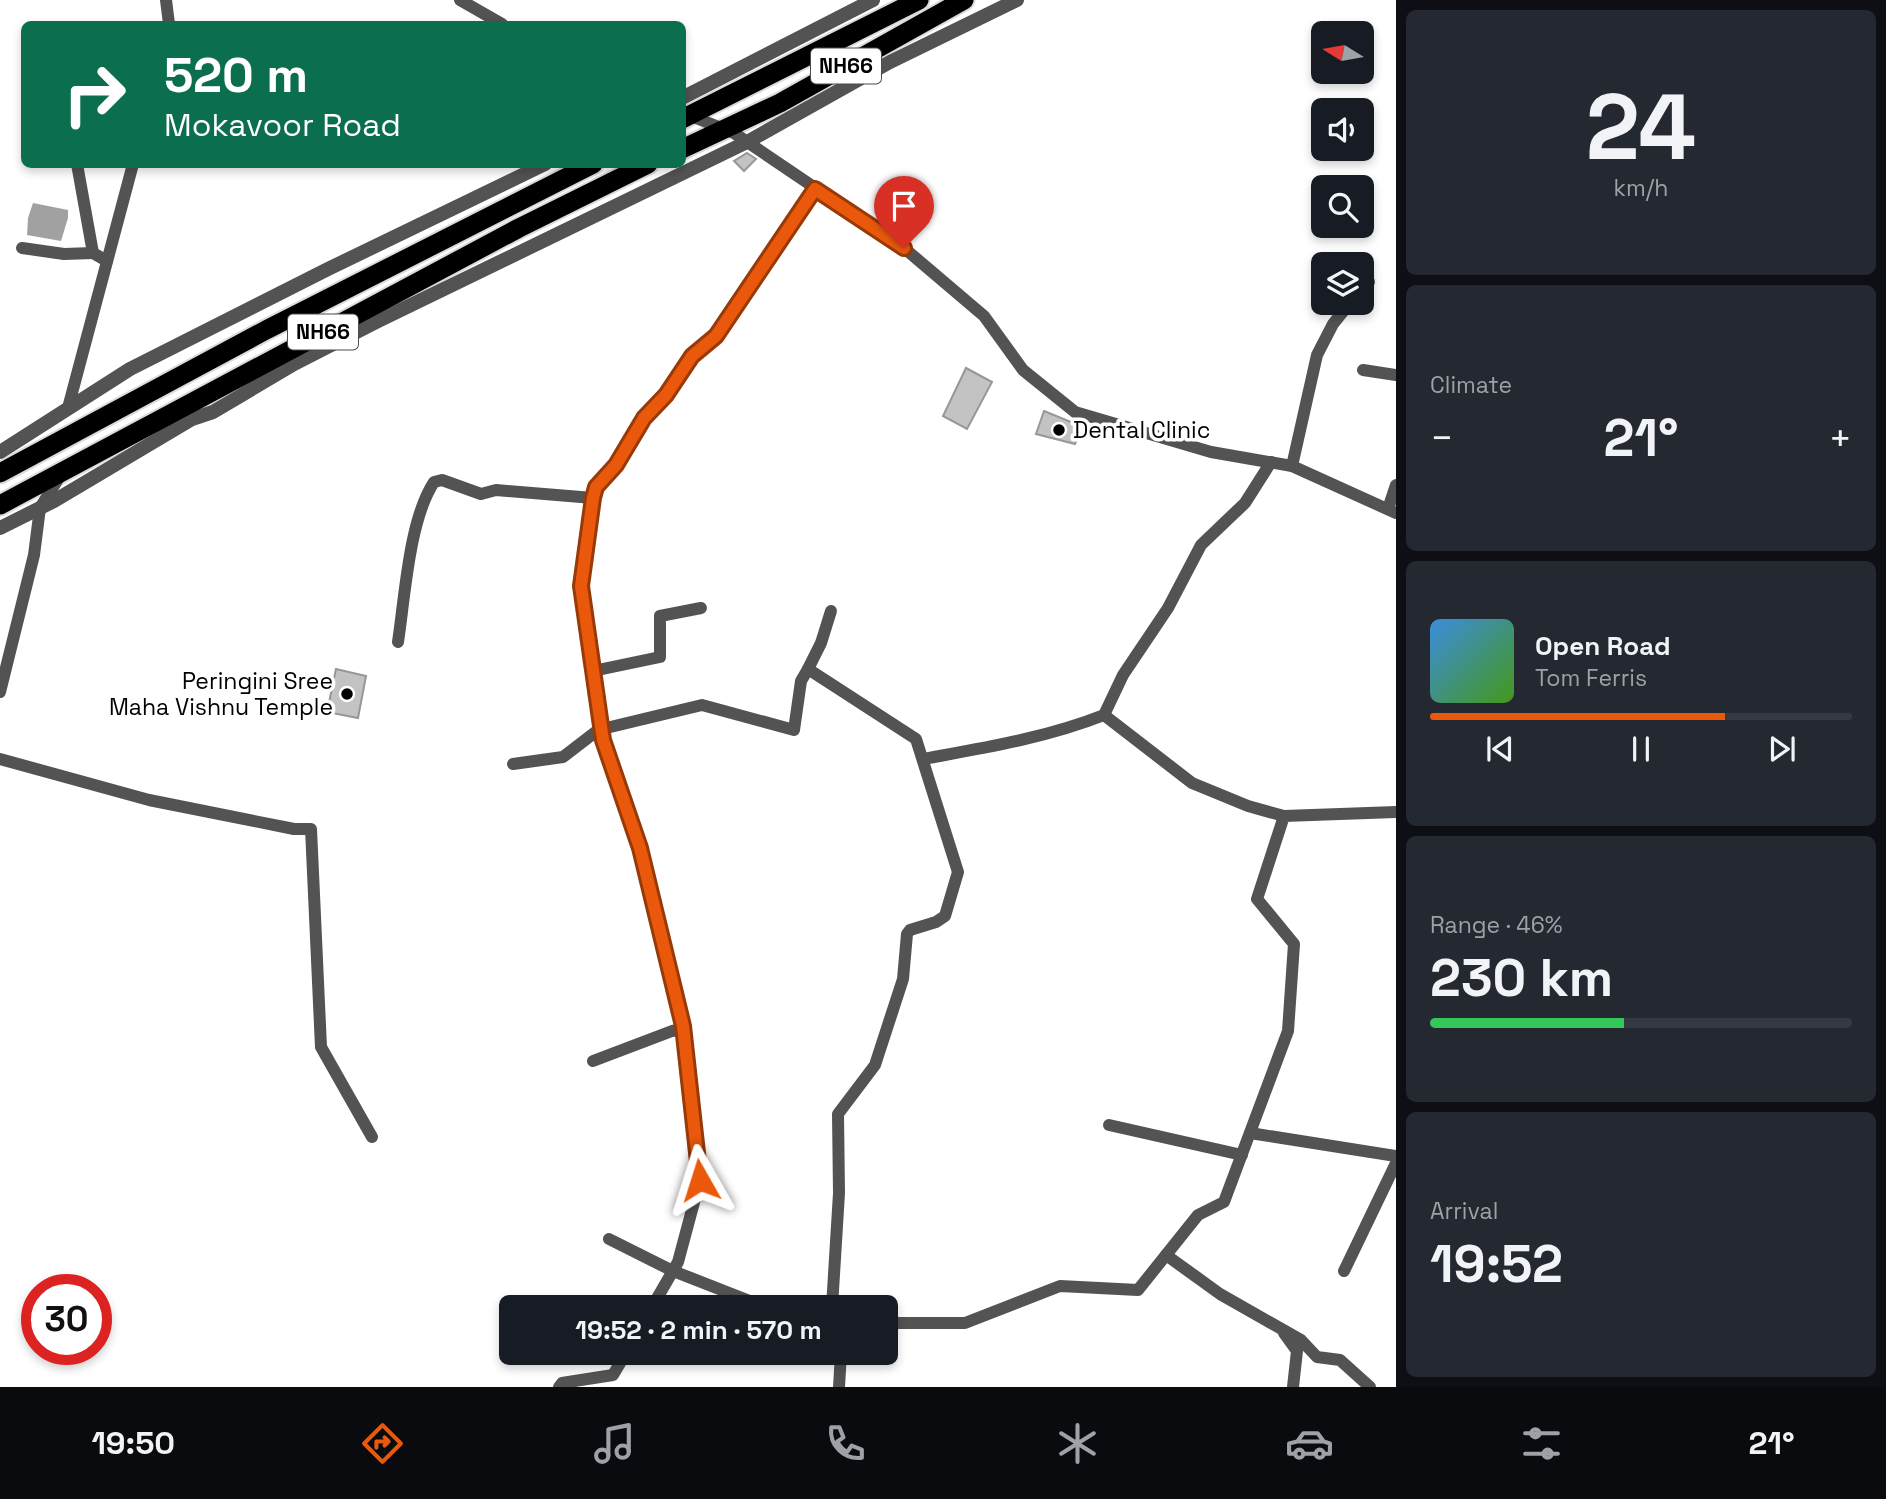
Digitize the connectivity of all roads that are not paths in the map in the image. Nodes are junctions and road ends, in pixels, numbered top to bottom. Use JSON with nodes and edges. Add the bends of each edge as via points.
{"nodes":[{"id":1,"x":166,"y":0,"type":"edge"},
{"id":2,"x":460,"y":0,"type":"edge"},
{"id":3,"x":873,"y":0,"type":"edge"},
{"id":4,"x":919,"y":0,"type":"edge"},
{"id":5,"x":964,"y":0,"type":"edge"},
{"id":6,"x":1017,"y":0,"type":"edge"},
{"id":7,"x":169,"y":21,"type":"edge"},
{"id":8,"x":497,"y":21,"type":"edge"},
{"id":9,"x":686,"y":110,"type":"edge"},
{"id":10,"x":686,"y":110,"type":"edge"},
{"id":11,"x":686,"y":112,"type":"edge"},
{"id":12,"x":726,"y":128,"type":"junction"},
{"id":13,"x":747,"y":142,"type":"junction"},
{"id":14,"x":686,"y":147,"type":"edge"},
{"id":15,"x":78,"y":168,"type":"edge"},
{"id":16,"x":132,"y":168,"type":"edge"},
{"id":17,"x":537,"y":168,"type":"edge"},
{"id":18,"x":585,"y":168,"type":"edge"},
{"id":19,"x":640,"y":168,"type":"edge"},
{"id":20,"x":815,"y":189,"type":"junction"},
{"id":21,"x":22,"y":248,"type":"dead end"},
{"id":22,"x":93,"y":253,"type":"junction"},
{"id":23,"x":107,"y":261,"type":"junction"},
{"id":24,"x":1340,"y":315,"type":"edge"},
{"id":25,"x":1363,"y":370,"type":"dead end"},
{"id":26,"x":1396,"y":374,"type":"edge"},
{"id":27,"x":68,"y":408,"type":"junction"},
{"id":28,"x":0,"y":452,"type":"edge"},
{"id":29,"x":1271,"y":462,"type":"junction"},
{"id":30,"x":1292,"y":466,"type":"junction"},
{"id":31,"x":0,"y":473,"type":"edge"},
{"id":32,"x":62,"y":473,"type":"junction"},
{"id":33,"x":1396,"y":485,"type":"edge"},
{"id":34,"x":593,"y":498,"type":"junction"},
{"id":35,"x":0,"y":505,"type":"edge"},
{"id":36,"x":40,"y":508,"type":"junction"},
{"id":37,"x":1392,"y":511,"type":"edge"},
{"id":38,"x":0,"y":528,"type":"edge"},
{"id":39,"x":701,"y":608,"type":"dead end"},
{"id":40,"x":831,"y":611,"type":"dead end"},
{"id":41,"x":398,"y":642,"type":"dead end"},
{"id":42,"x":808,"y":669,"type":"junction"},
{"id":43,"x":593,"y":671,"type":"junction"},
{"id":44,"x":0,"y":692,"type":"edge"},
{"id":45,"x":1104,"y":715,"type":"junction"},
{"id":46,"x":602,"y":728,"type":"junction"},
{"id":47,"x":0,"y":759,"type":"edge"},
{"id":48,"x":923,"y":759,"type":"junction"},
{"id":49,"x":513,"y":764,"type":"dead end"},
{"id":50,"x":1396,"y":812,"type":"edge"},
{"id":51,"x":1284,"y":817,"type":"junction"},
{"id":52,"x":684,"y":1030,"type":"junction"},
{"id":53,"x":593,"y":1061,"type":"dead end"},
{"id":54,"x":1109,"y":1125,"type":"dead end"},
{"id":55,"x":1250,"y":1133,"type":"junction"},
{"id":56,"x":372,"y":1138,"type":"dead end"},
{"id":57,"x":1242,"y":1155,"type":"junction"},
{"id":58,"x":1396,"y":1156,"type":"edge"},
{"id":59,"x":1396,"y":1163,"type":"edge"},
{"id":60,"x":609,"y":1239,"type":"dead end"},
{"id":61,"x":1166,"y":1255,"type":"junction"},
{"id":62,"x":673,"y":1271,"type":"junction"},
{"id":63,"x":1344,"y":1271,"type":"dead end"},
{"id":64,"x":659,"y":1295,"type":"edge"},
{"id":65,"x":734,"y":1295,"type":"edge"},
{"id":66,"x":833,"y":1295,"type":"edge"},
{"id":67,"x":898,"y":1322,"type":"edge"},
{"id":68,"x":1282,"y":1330,"type":"junction"},
{"id":69,"x":619,"y":1365,"type":"edge"},
{"id":70,"x":840,"y":1365,"type":"edge"},
{"id":71,"x":559,"y":1387,"type":"edge"},
{"id":72,"x":839,"y":1387,"type":"edge"},
{"id":73,"x":1293,"y":1387,"type":"edge"},
{"id":74,"x":1370,"y":1387,"type":"edge"}],
"edges":[{"from":1,"to":7,"type":"street"},
{"from":2,"to":8,"type":"street"},
{"from":3,"to":9,"type":"street"},
{"from":4,"to":10,"type":"highway"},
{"from":5,"to":12,"type":"highway","number":"NH66","via":[[780,103]]},
{"from":6,"to":13,"type":"street","via":[[890,62]]},
{"from":11,"to":12,"type":"street"},
{"from":12,"to":13,"type":"street"},
{"from":12,"to":14,"type":"highway","number":"NH66"},
{"from":13,"to":20,"type":"street"},
{"from":13,"to":36,"type":"street","via":[[294,364]]},
{"from":15,"to":22,"type":"street"},
{"from":16,"to":23,"type":"street"},
{"from":17,"to":27,"type":"street","via":[[130,369]]},
{"from":18,"to":31,"type":"highway","via":[[266,330]]},
{"from":19,"to":32,"type":"highway","number":"NH66"},
{"from":20,"to":29,"type":"street","via":[[904,248],[984,316],[1023,370],[1075,412],[1211,452]]},
{"from":20,"to":34,"type":"street","via":[[716,336],[692,356],[644,418]]},
{"from":21,"to":22,"type":"street"},
{"from":22,"to":23,"type":"street"},
{"from":23,"to":27,"type":"street"},
{"from":24,"to":30,"type":"street","via":[[1317,355]]},
{"from":25,"to":26,"type":"street"},
{"from":27,"to":28,"type":"street"},
{"from":29,"to":30,"type":"street"},
{"from":29,"to":45,"type":"street","via":[[1245,503],[1201,545]]},
{"from":30,"to":37,"type":"street"},
{"from":32,"to":35,"type":"highway","number":"NH66"},
{"from":32,"to":36,"type":"street"},
{"from":33,"to":37,"type":"street"},
{"from":34,"to":41,"type":"street","via":[[496,490],[481,494],[442,480],[434,482],[415,532]]},
{"from":34,"to":43,"type":"street","via":[[581,586]]},
{"from":36,"to":38,"type":"street"},
{"from":36,"to":44,"type":"street","via":[[34,555]]},
{"from":39,"to":43,"type":"street","via":[[660,615],[660,657]]},
{"from":40,"to":42,"type":"street"},
{"from":42,"to":46,"type":"street","via":[[801,681],[794,730],[702,705]]},
{"from":42,"to":48,"type":"street","via":[[916,739]]},
{"from":43,"to":46,"type":"street"},
{"from":45,"to":48,"type":"street","via":[[992,747]]},
{"from":45,"to":51,"type":"street","via":[[1192,783]]},
{"from":46,"to":49,"type":"street","via":[[563,757]]},
{"from":46,"to":52,"type":"street","via":[[640,848]]},
{"from":47,"to":56,"type":"street","via":[[149,800],[311,829],[321,1047]]},
{"from":48,"to":66,"type":"street","via":[[958,872],[945,916],[907,934],[903,979],[875,1065],[838,1114]]},
{"from":50,"to":51,"type":"street"},
{"from":51,"to":55,"type":"street","via":[[1257,899],[1294,944],[1288,1031]]},
{"from":52,"to":53,"type":"street"},
{"from":52,"to":62,"type":"street","via":[[700,1180]]},
{"from":54,"to":57,"type":"street"},
{"from":55,"to":57,"type":"street"},
{"from":55,"to":58,"type":"street"},
{"from":57,"to":61,"type":"street","via":[[1224,1202],[1198,1215]]},
{"from":59,"to":63,"type":"street"},
{"from":60,"to":62,"type":"street"},
{"from":61,"to":67,"type":"street","via":[[1138,1290],[1060,1286],[965,1323]]},
{"from":61,"to":68,"type":"street"},
{"from":62,"to":64,"type":"street"},
{"from":62,"to":65,"type":"street"},
{"from":68,"to":73,"type":"street","via":[[1297,1351]]},
{"from":68,"to":74,"type":"street","via":[[1301,1340],[1317,1357],[1340,1360]]},
{"from":69,"to":71,"type":"street","via":[[613,1375]]},
{"from":70,"to":72,"type":"street"}]}
